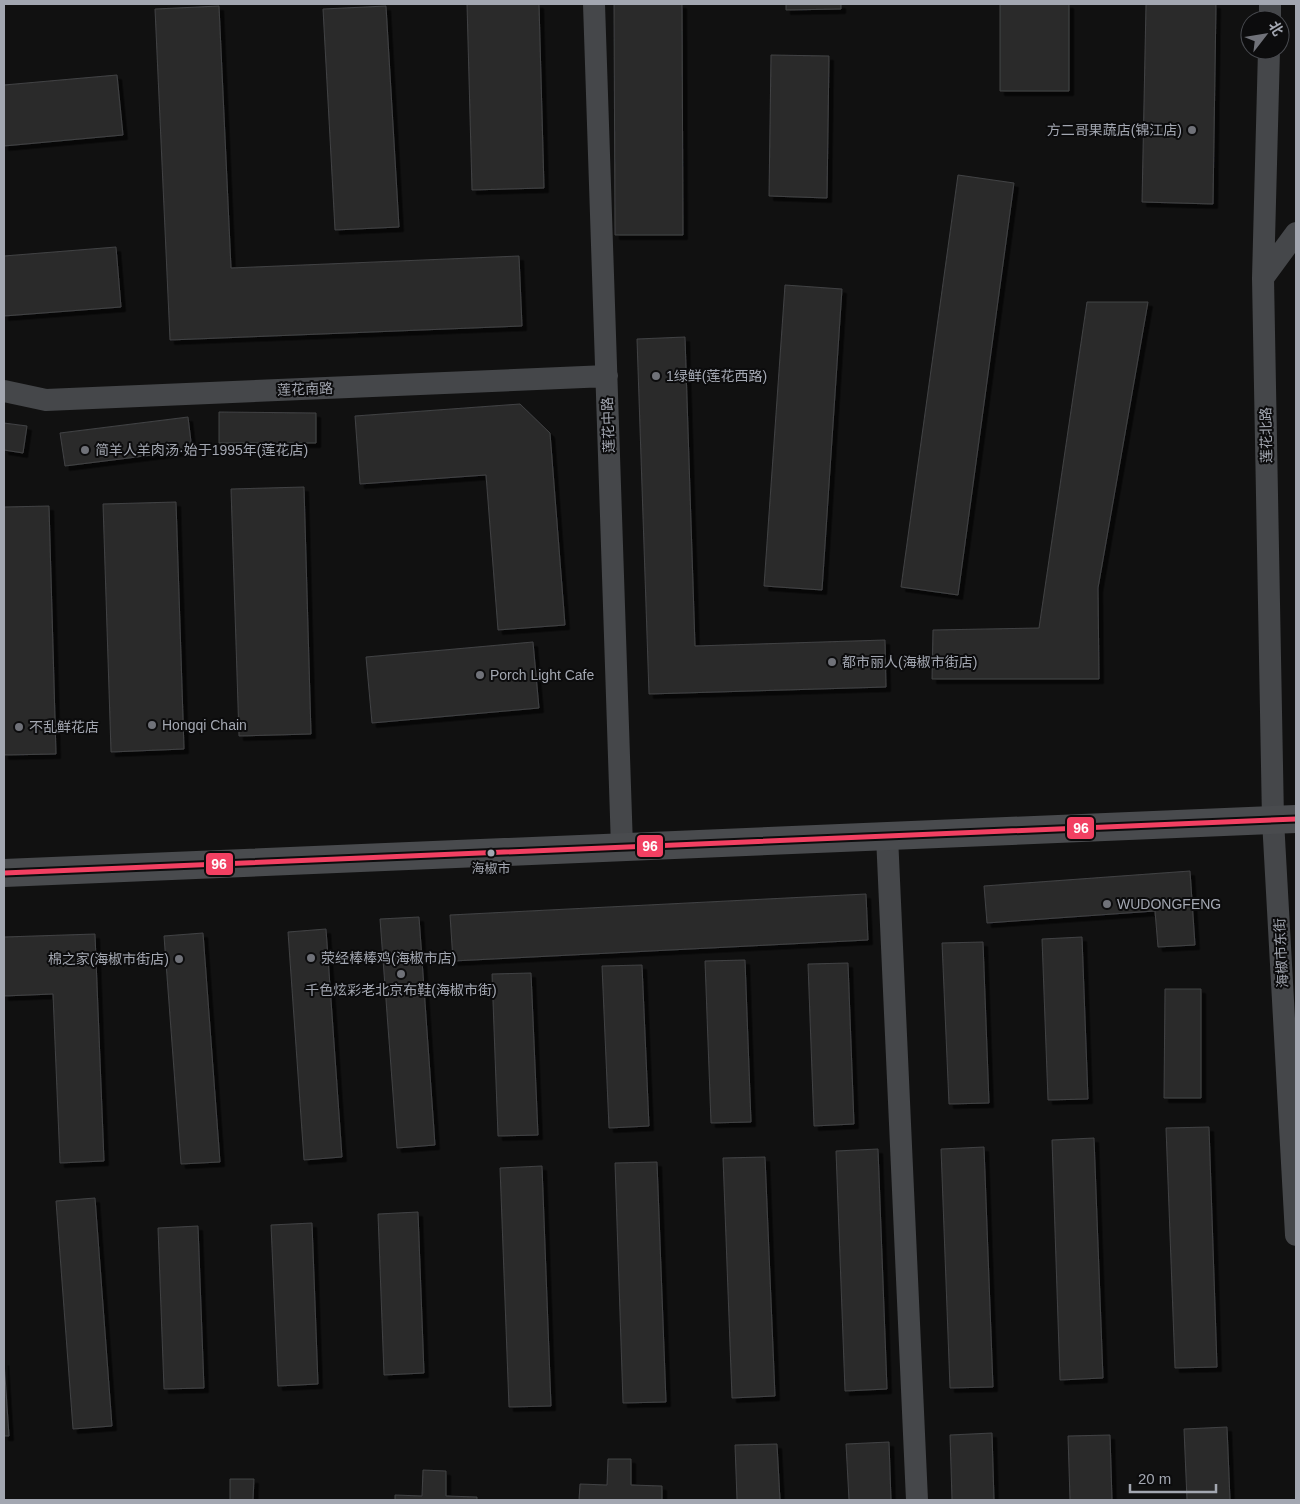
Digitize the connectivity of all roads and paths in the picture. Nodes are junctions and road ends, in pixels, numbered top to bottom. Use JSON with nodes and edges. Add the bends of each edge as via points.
{"nodes":[{"id":1,"x":594,"y":4,"type":"edge"},
{"id":2,"x":1269,"y":60,"type":"edge"},
{"id":3,"x":1296,"y":233,"type":"edge"},
{"id":4,"x":1263,"y":278,"type":"junction"},
{"id":5,"x":607,"y":376,"type":"junction"},
{"id":6,"x":4,"y":390,"type":"edge"},
{"id":7,"x":1285,"y":819,"type":"edge"},
{"id":8,"x":887,"y":836,"type":"junction"},
{"id":9,"x":622,"y":847,"type":"junction"},
{"id":10,"x":4,"y":873,"type":"edge"},
{"id":11,"x":1296,"y":1235,"type":"edge"},
{"id":12,"x":917,"y":1500,"type":"edge"}],
"edges":[{"from":1,"to":5,"type":"street","name":"莲花中路"},
{"from":2,"to":4,"type":"street","name":"莲花北路"},
{"from":3,"to":4,"type":"street"},
{"from":4,"to":7,"type":"street","name":"莲花北路"},
{"from":5,"to":6,"type":"street","name":"莲花南路","via":[[46,400]]},
{"from":5,"to":9,"type":"street","name":"莲花中路"},
{"from":7,"to":8,"type":"street"},
{"from":7,"to":11,"type":"street","name":"海椒市东街"},
{"from":8,"to":9,"type":"street"},
{"from":8,"to":12,"type":"street"},
{"from":9,"to":10,"type":"street"}]}
